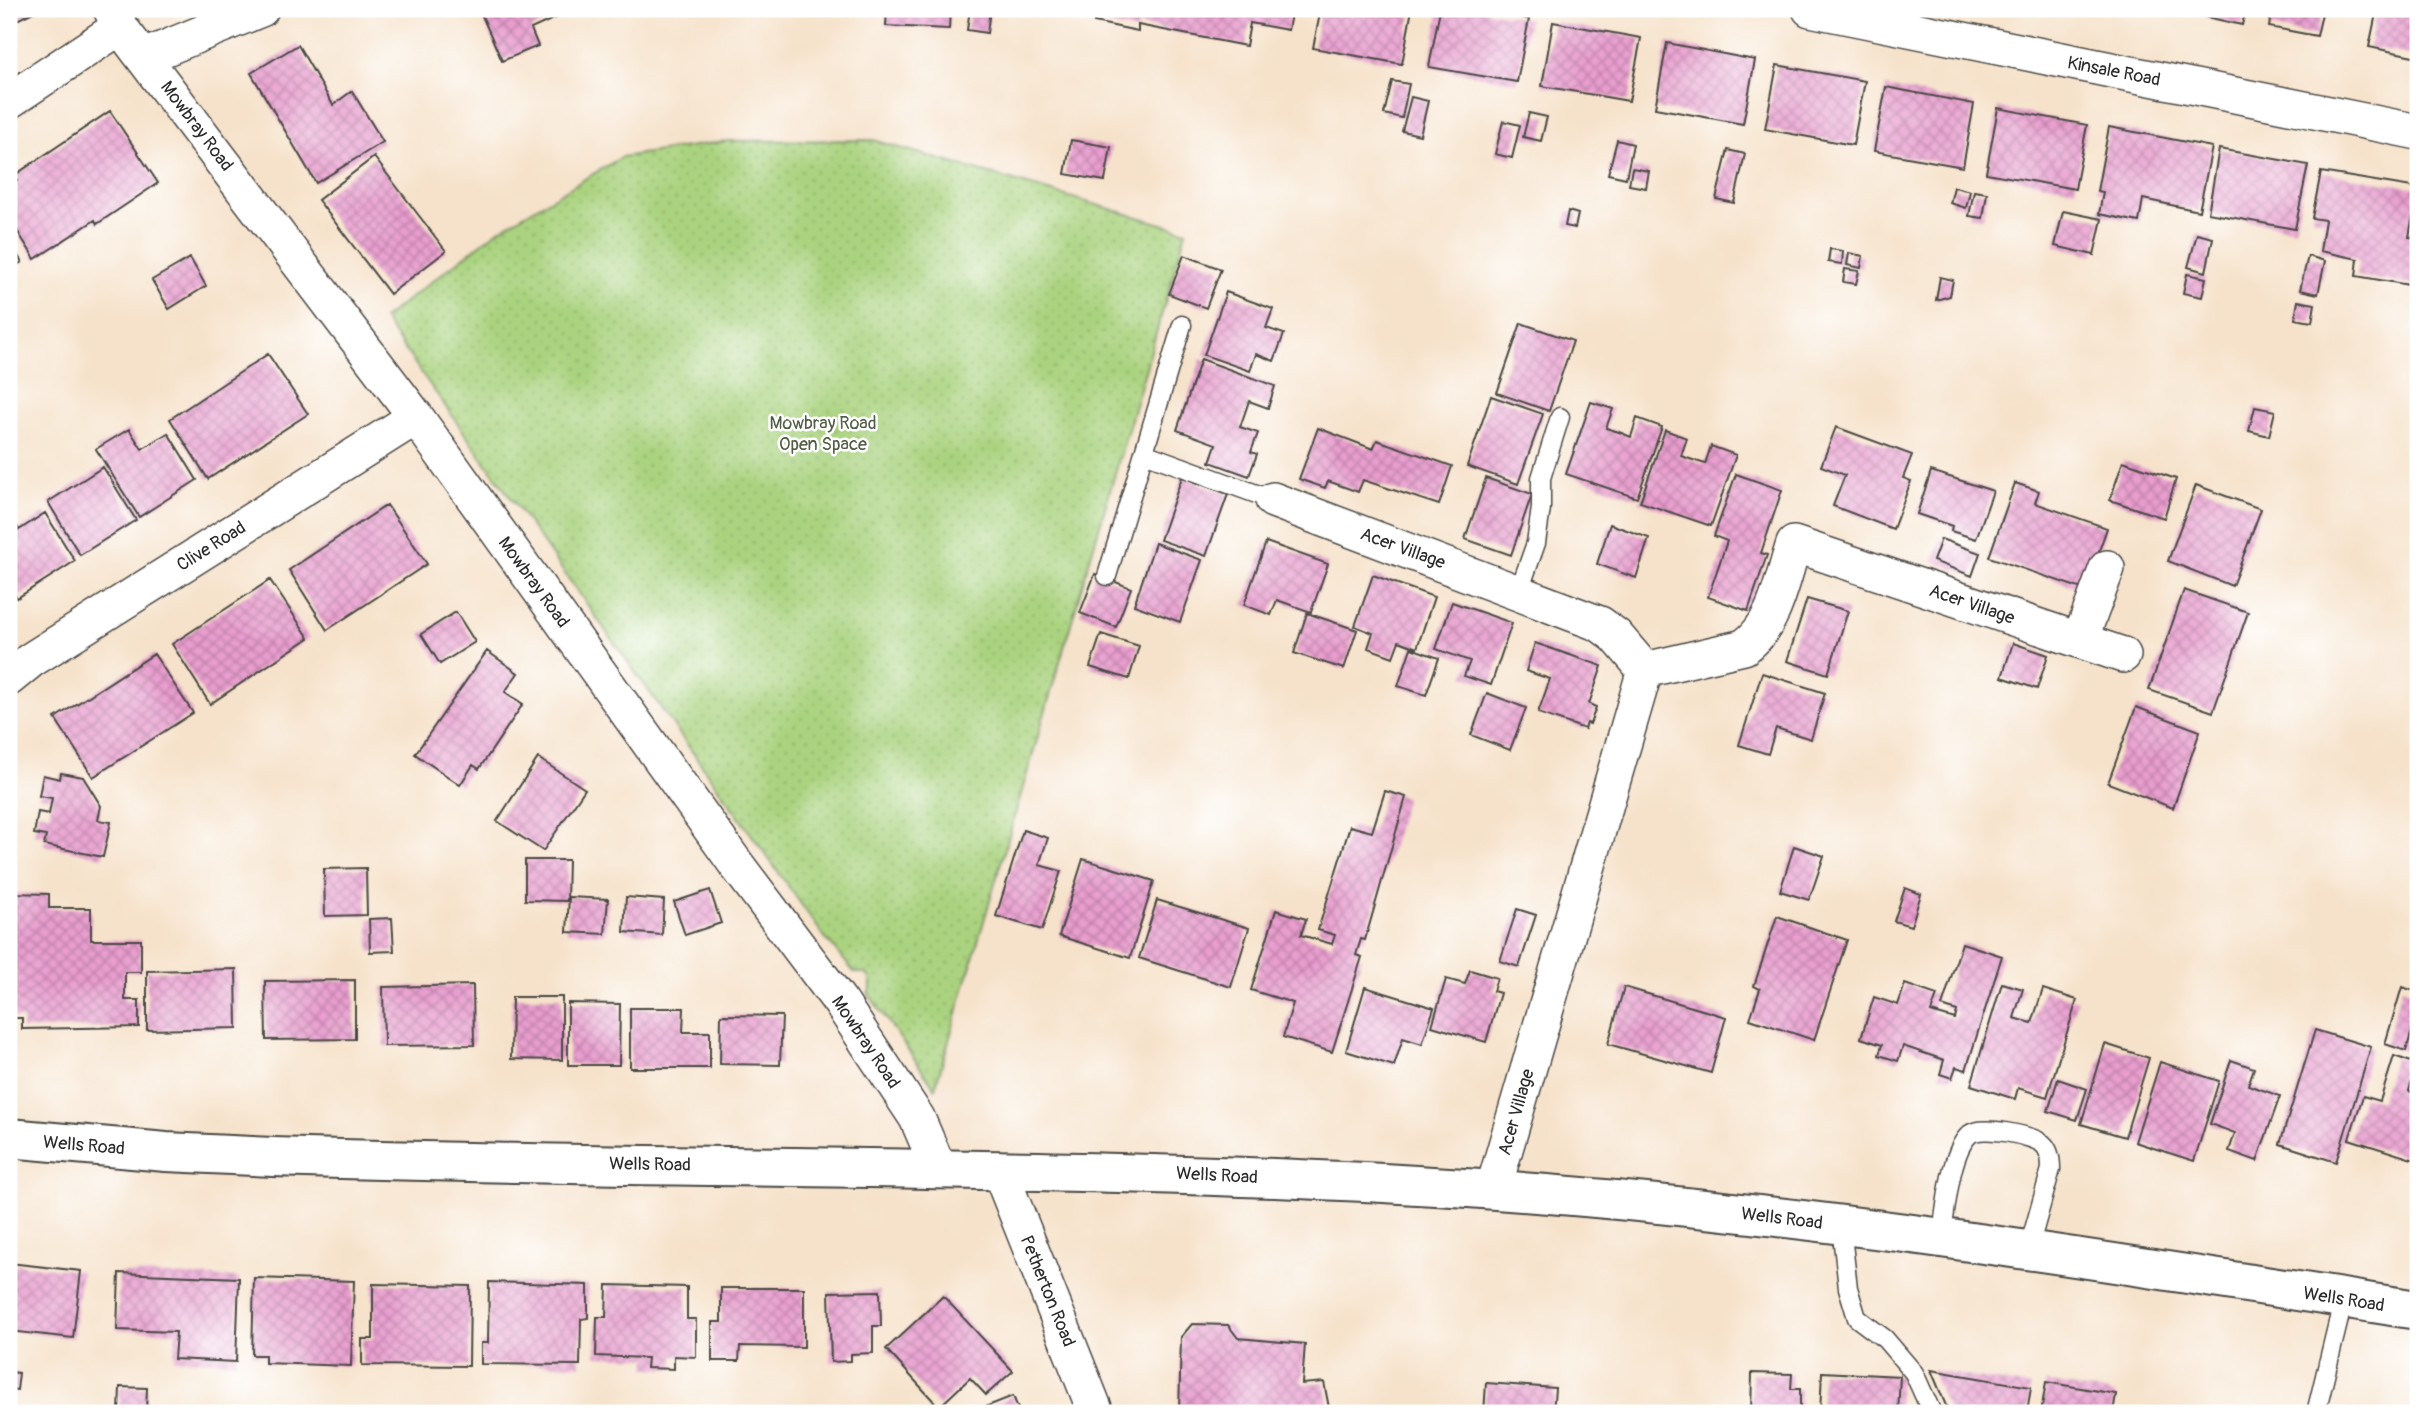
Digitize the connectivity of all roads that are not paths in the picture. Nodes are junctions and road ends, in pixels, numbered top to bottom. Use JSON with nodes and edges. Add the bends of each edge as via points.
{"nodes":[{"id":1,"x":261,"y":9,"type":"edge"},
{"id":2,"x":1810,"y":9,"type":"edge"},
{"id":3,"x":115,"y":18,"type":"edge"},
{"id":4,"x":144,"y":57,"type":"junction"},
{"id":5,"x":9,"y":101,"type":"edge"},
{"id":6,"x":2418,"y":132,"type":"edge"},
{"id":7,"x":1182,"y":325,"type":"dead end"},
{"id":8,"x":416,"y":417,"type":"junction"},
{"id":9,"x":1560,"y":417,"type":"dead end"},
{"id":10,"x":1144,"y":453,"type":"junction"},
{"id":11,"x":1273,"y":500,"type":"joint"},
{"id":12,"x":2107,"y":568,"type":"dead end"},
{"id":13,"x":1107,"y":576,"type":"dead end"},
{"id":14,"x":1519,"y":591,"type":"junction"},
{"id":15,"x":2080,"y":640,"type":"junction"},
{"id":16,"x":2123,"y":655,"type":"dead end"},
{"id":17,"x":1645,"y":670,"type":"junction"},
{"id":18,"x":9,"y":678,"type":"edge"},
{"id":19,"x":9,"y":1138,"type":"edge"},
{"id":20,"x":938,"y":1167,"type":"junction"},
{"id":21,"x":999,"y":1169,"type":"junction"},
{"id":22,"x":1493,"y":1190,"type":"junction"},
{"id":23,"x":1841,"y":1226,"type":"junction"},
{"id":24,"x":1941,"y":1239,"type":"junction"},
{"id":25,"x":2028,"y":1251,"type":"junction"},
{"id":26,"x":2344,"y":1298,"type":"junction"},
{"id":27,"x":2418,"y":1310,"type":"edge"},
{"id":28,"x":1096,"y":1413,"type":"edge"},
{"id":29,"x":1932,"y":1413,"type":"edge"},
{"id":30,"x":2316,"y":1413,"type":"edge"}],
"edges":[{"from":1,"to":4,"type":"street"},
{"from":2,"to":6,"type":"street","name":"Kinsale Road"},
{"from":3,"to":4,"type":"street","name":"Mowbray Road"},
{"from":3,"to":5,"type":"street"},
{"from":4,"to":8,"type":"street","name":"Mowbray Road"},
{"from":7,"to":10,"type":"lane"},
{"from":8,"to":18,"type":"street","name":"Clive Road"},
{"from":8,"to":20,"type":"street","name":"Mowbray Road","via":[[841,1003],[917,1118]]},
{"from":9,"to":14,"type":"lane","via":[[1541,478],[1536,543]]},
{"from":10,"to":11,"type":"lane","name":"Acer Village"},
{"from":10,"to":13,"type":"lane"},
{"from":11,"to":14,"type":"street","name":"Acer Village"},
{"from":12,"to":15,"type":"street"},
{"from":14,"to":17,"type":"street","name":"Acer Village","via":[[1600,624]]},
{"from":15,"to":16,"type":"street","name":"Acer Village"},
{"from":15,"to":17,"type":"street","name":"Acer Village","via":[[1794,544],[1766,626],[1755,639],[1744,647]]},
{"from":17,"to":22,"type":"street","name":"Acer Village"},
{"from":19,"to":20,"type":"highway","name":"Wells Road","via":[[166,1152],[367,1160]]},
{"from":20,"to":21,"type":"highway","name":"Wells Road"},
{"from":21,"to":22,"type":"highway","name":"Wells Road","via":[[1154,1172]]},
{"from":21,"to":28,"type":"street","name":"Petherton Road"},
{"from":22,"to":23,"type":"highway","name":"Wells Road","via":[[1659,1203]]},
{"from":23,"to":24,"type":"highway","name":"Wells Road"},
{"from":23,"to":29,"type":"lane","via":[[1848,1288],[1857,1318],[1885,1339],[1914,1373]]},
{"from":24,"to":25,"type":"highway","name":"Wells Road"},
{"from":24,"to":25,"type":"lane","via":[[1954,1164],[1968,1135],[1981,1128],[2032,1138],[2044,1144],[2050,1155],[2051,1169]]},
{"from":25,"to":26,"type":"highway","name":"Wells Road"},
{"from":26,"to":27,"type":"highway","name":"Wells Road"},
{"from":26,"to":30,"type":"lane"}]}
